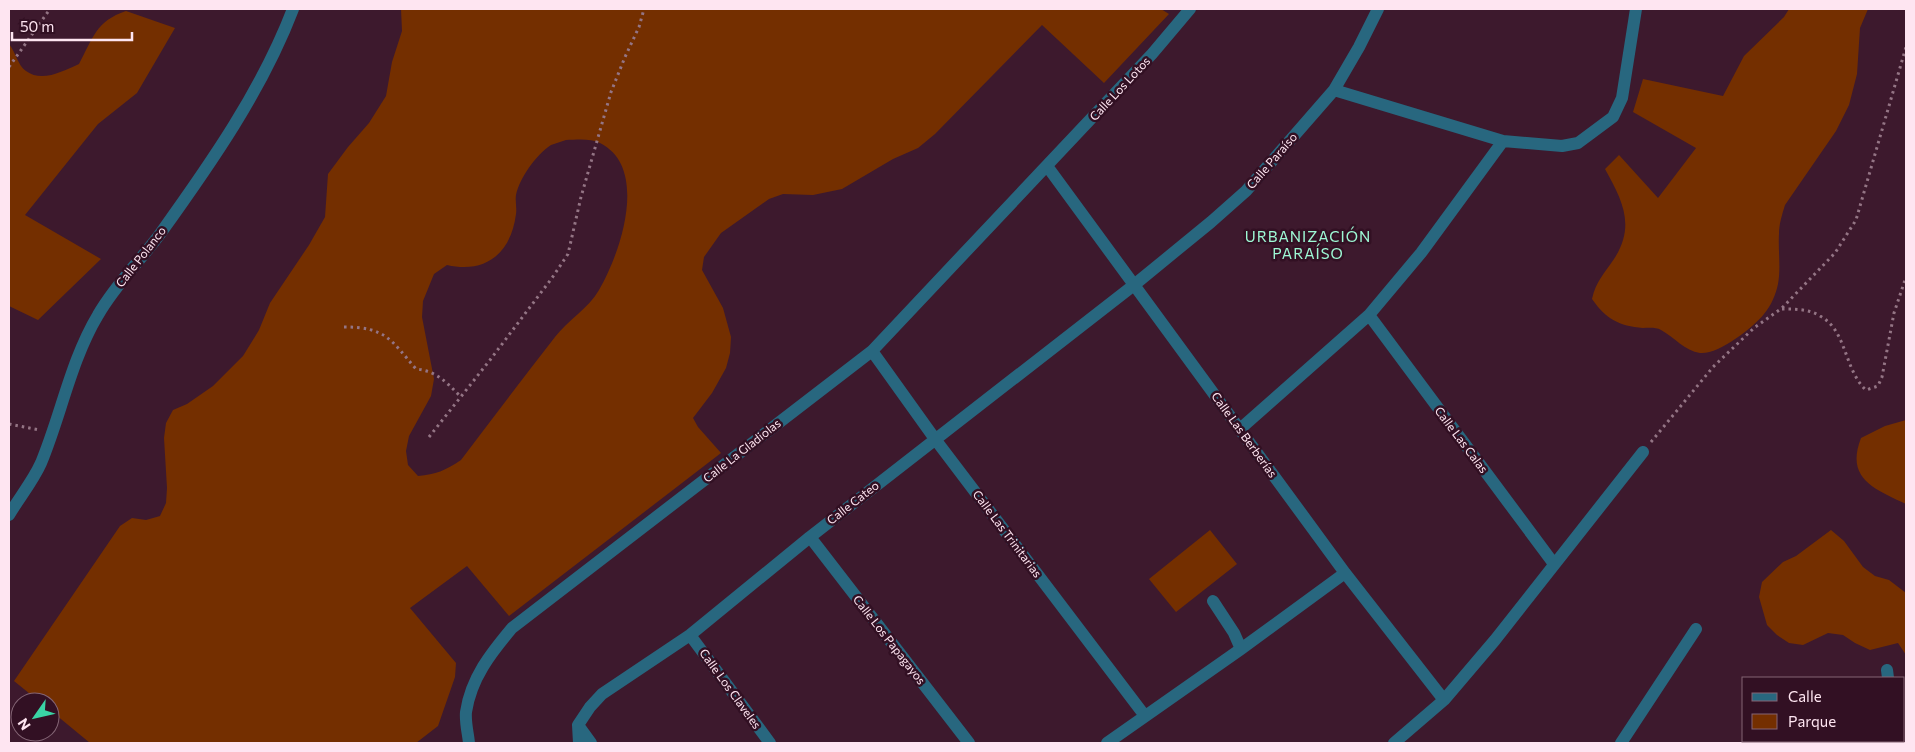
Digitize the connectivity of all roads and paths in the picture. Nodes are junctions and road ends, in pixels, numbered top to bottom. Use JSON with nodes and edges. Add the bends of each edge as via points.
{"nodes":[{"id":1,"x":50,"y":9,"type":"edge"},
{"id":2,"x":293,"y":9,"type":"edge"},
{"id":3,"x":644,"y":9,"type":"edge"},
{"id":4,"x":1190,"y":9,"type":"edge"},
{"id":5,"x":1378,"y":9,"type":"edge"},
{"id":6,"x":1636,"y":9,"type":"edge"},
{"id":7,"x":1906,"y":47,"type":"edge"},
{"id":8,"x":9,"y":67,"type":"edge"},
{"id":9,"x":1334,"y":90,"type":"junction"},
{"id":10,"x":1503,"y":141,"type":"junction"},
{"id":11,"x":1047,"y":166,"type":"junction"},
{"id":12,"x":1906,"y":277,"type":"edge"},
{"id":13,"x":1134,"y":284,"type":"junction"},
{"id":14,"x":1782,"y":308,"type":"junction"},
{"id":15,"x":1369,"y":315,"type":"junction"},
{"id":16,"x":344,"y":327,"type":"dead end"},
{"id":17,"x":872,"y":352,"type":"junction"},
{"id":18,"x":461,"y":397,"type":"junction"},
{"id":19,"x":9,"y":424,"type":"edge"},
{"id":20,"x":1240,"y":429,"type":"junction"},
{"id":21,"x":53,"y":432,"type":"junction"},
{"id":22,"x":429,"y":437,"type":"dead end"},
{"id":23,"x":935,"y":438,"type":"junction"},
{"id":24,"x":1643,"y":452,"type":"joint"},
{"id":25,"x":9,"y":515,"type":"edge"},
{"id":26,"x":810,"y":537,"type":"junction"},
{"id":27,"x":1554,"y":564,"type":"junction"},
{"id":28,"x":1345,"y":573,"type":"junction"},
{"id":29,"x":1213,"y":602,"type":"dead end"},
{"id":30,"x":1696,"y":629,"type":"dead end"},
{"id":31,"x":690,"y":635,"type":"junction"},
{"id":32,"x":1241,"y":649,"type":"junction"},
{"id":33,"x":1444,"y":700,"type":"junction"},
{"id":34,"x":1145,"y":716,"type":"junction"},
{"id":35,"x":578,"y":725,"type":"junction"},
{"id":36,"x":469,"y":743,"type":"edge"},
{"id":37,"x":580,"y":743,"type":"edge"},
{"id":38,"x":591,"y":743,"type":"edge"},
{"id":39,"x":770,"y":743,"type":"edge"},
{"id":40,"x":969,"y":743,"type":"edge"},
{"id":41,"x":1107,"y":743,"type":"edge"},
{"id":42,"x":1394,"y":743,"type":"edge"},
{"id":43,"x":1621,"y":743,"type":"edge"}],
"edges":[{"from":1,"to":8,"type":"path"},
{"from":2,"to":21,"type":"street","name":"Calle Polanco","via":[[284,33],[236,123],[159,235],[91,325]]},
{"from":3,"to":18,"type":"path","via":[[611,92],[568,254]]},
{"from":4,"to":11,"type":"street","name":"Calle Los Lotos"},
{"from":5,"to":9,"type":"street","name":"Calle Paraíso"},
{"from":6,"to":10,"type":"street","via":[[1622,98],[1613,117],[1578,143],[1562,146]]},
{"from":7,"to":14,"type":"path","via":[[1856,220],[1835,253]]},
{"from":9,"to":10,"type":"street"},
{"from":9,"to":13,"type":"street","name":"Calle Paraíso","via":[[1246,191]]},
{"from":10,"to":15,"type":"street","via":[[1421,253]]},
{"from":11,"to":13,"type":"street","name":"Calle Las Berberías"},
{"from":11,"to":17,"type":"street","name":"Calle La Gladiolas"},
{"from":12,"to":14,"type":"path","via":[[1894,313],[1882,377],[1878,386],[1866,390],[1851,370],[1833,326],[1820,315]]},
{"from":13,"to":20,"type":"street","name":"Calle Las Berberías"},
{"from":13,"to":23,"type":"street","name":"Calle Cateo"},
{"from":14,"to":24,"type":"path","via":[[1754,328],[1713,367]]},
{"from":15,"to":20,"type":"street"},
{"from":15,"to":27,"type":"street","name":"Calle Las Calas"},
{"from":16,"to":18,"type":"path","via":[[378,331],[394,342],[416,369],[441,377]]},
{"from":17,"to":23,"type":"street","name":"Calle Las Trinitarias"},
{"from":17,"to":36,"type":"street","name":"Calle La Gladiolas","via":[[512,628],[473,683],[466,714]]},
{"from":18,"to":22,"type":"path"},
{"from":19,"to":21,"type":"path"},
{"from":20,"to":28,"type":"street","name":"Calle Las Berberías"},
{"from":21,"to":25,"type":"street","name":"Calle Polanco","via":[[40,466]]},
{"from":23,"to":26,"type":"street","name":"Calle Cateo"},
{"from":23,"to":34,"type":"street","name":"Calle Las Trinitarias"},
{"from":24,"to":27,"type":"street"},
{"from":26,"to":31,"type":"street","name":"Calle Cateo"},
{"from":26,"to":40,"type":"street","name":"Calle Los Papagayos"},
{"from":27,"to":33,"type":"street"},
{"from":28,"to":32,"type":"street"},
{"from":28,"to":33,"type":"street","name":"Calle Las Berberías"},
{"from":29,"to":32,"type":"street"},
{"from":30,"to":43,"type":"street"},
{"from":31,"to":35,"type":"street","name":"Calle Cateo","via":[[602,694]]},
{"from":31,"to":39,"type":"street","name":"Calle Los Claveles"},
{"from":32,"to":34,"type":"street"},
{"from":33,"to":42,"type":"street"},
{"from":34,"to":41,"type":"street"},
{"from":35,"to":37,"type":"street"},
{"from":35,"to":38,"type":"street"}]}
